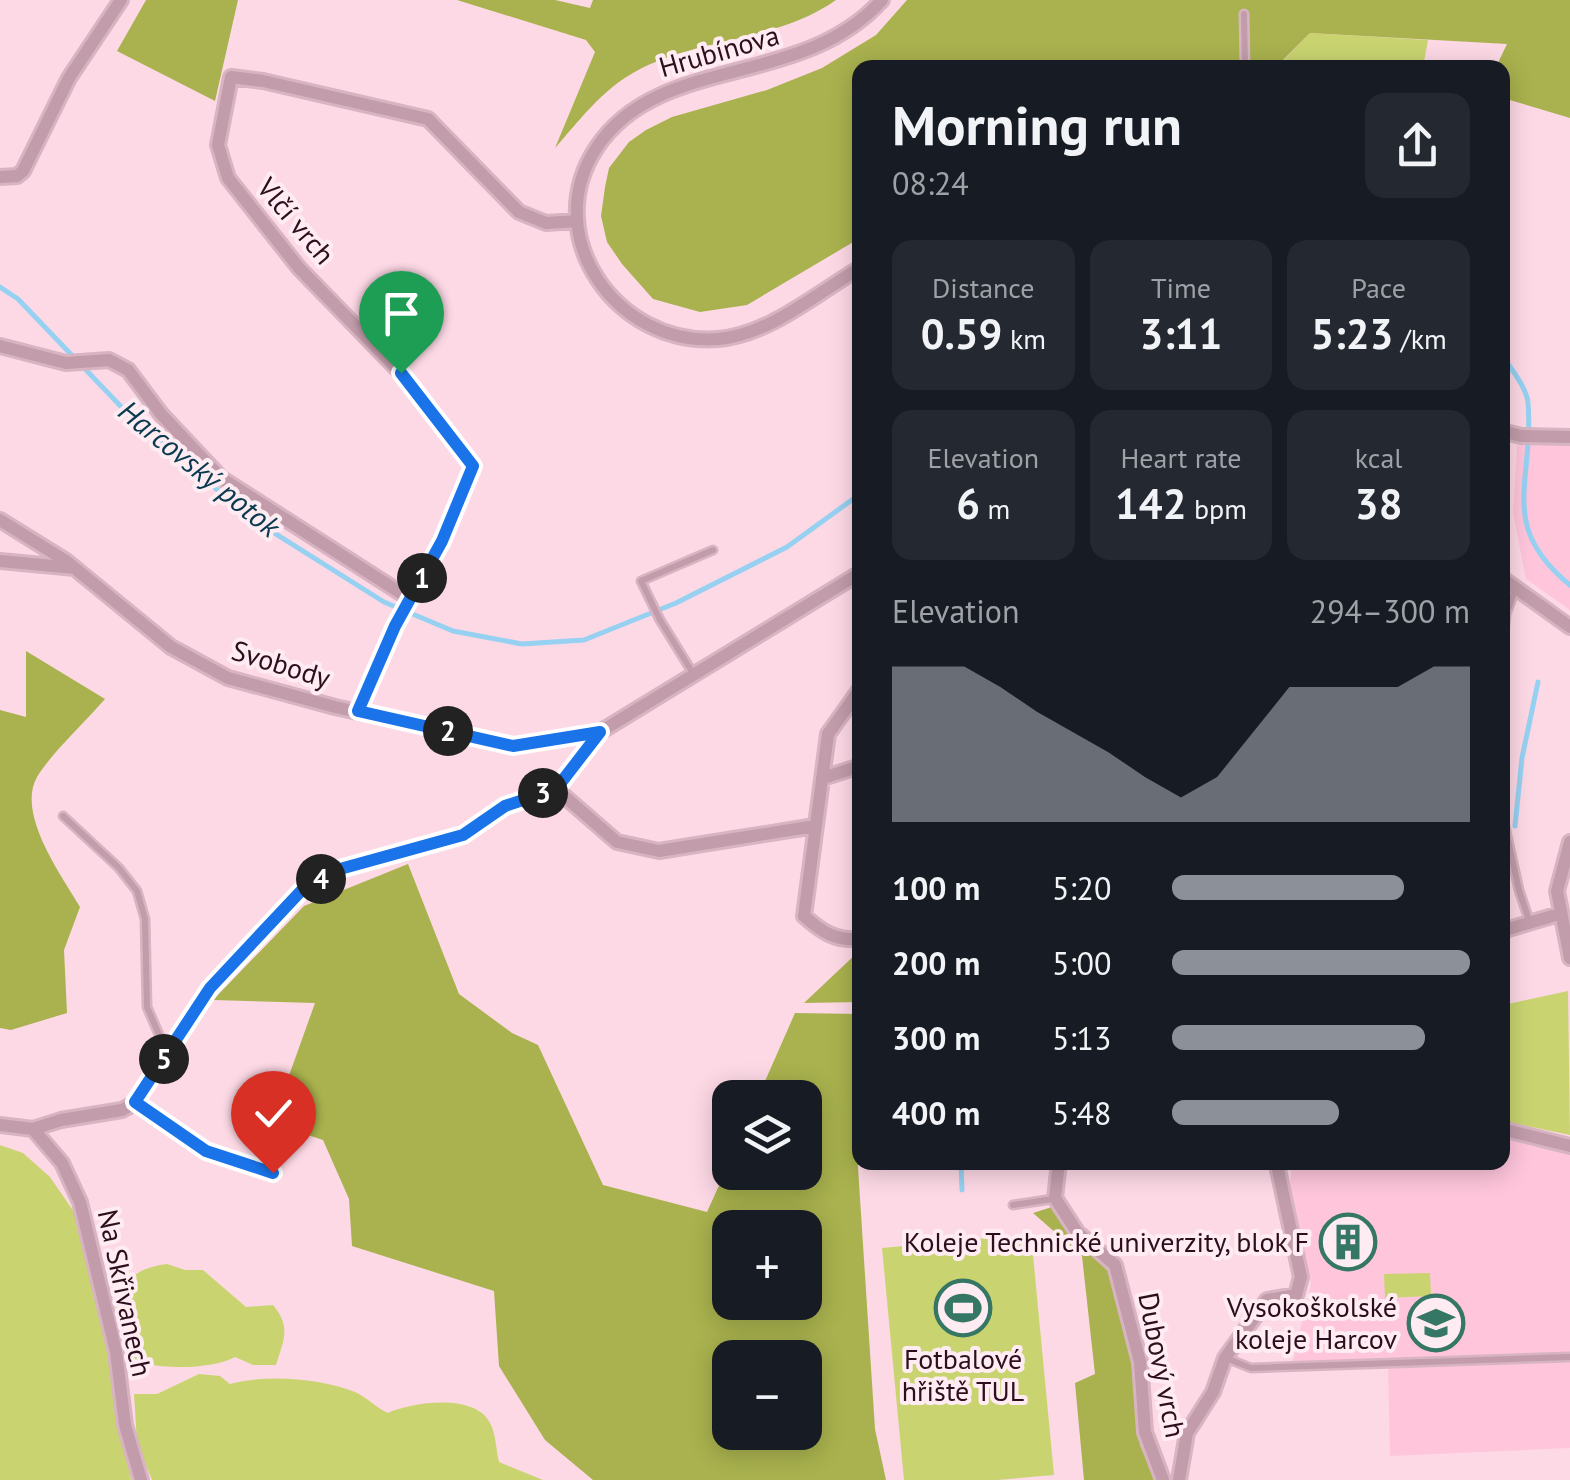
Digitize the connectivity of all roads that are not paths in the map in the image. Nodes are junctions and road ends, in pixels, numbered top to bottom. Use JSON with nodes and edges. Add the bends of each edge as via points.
{"nodes":[{"id":1,"x":121,"y":0,"type":"edge"},
{"id":2,"x":882,"y":0,"type":"edge"},
{"id":3,"x":1244,"y":14,"type":"dead end"},
{"id":4,"x":1245,"y":60,"type":"edge"},
{"id":5,"x":0,"y":177,"type":"edge"},
{"id":6,"x":577,"y":221,"type":"junction"},
{"id":7,"x":852,"y":273,"type":"edge"},
{"id":8,"x":0,"y":346,"type":"edge"},
{"id":9,"x":1514,"y":436,"type":"edge"},
{"id":10,"x":1570,"y":437,"type":"edge"},
{"id":11,"x":0,"y":520,"type":"edge"},
{"id":12,"x":713,"y":550,"type":"dead end"},
{"id":13,"x":0,"y":560,"type":"edge"},
{"id":14,"x":75,"y":568,"type":"junction"},
{"id":15,"x":852,"y":577,"type":"edge"},
{"id":16,"x":1510,"y":583,"type":"edge"},
{"id":17,"x":1516,"y":586,"type":"junction"},
{"id":18,"x":409,"y":601,"type":"junction"},
{"id":19,"x":1510,"y":603,"type":"edge"},
{"id":20,"x":1570,"y":627,"type":"edge"},
{"id":21,"x":692,"y":660,"type":"dead end"},
{"id":22,"x":693,"y":673,"type":"junction"},
{"id":23,"x":852,"y":701,"type":"edge"},
{"id":24,"x":358,"y":711,"type":"junction"},
{"id":25,"x":600,"y":732,"type":"junction"},
{"id":26,"x":852,"y":769,"type":"edge"},
{"id":27,"x":823,"y":778,"type":"junction"},
{"id":28,"x":556,"y":789,"type":"junction"},
{"id":29,"x":63,"y":816,"type":"dead end"},
{"id":30,"x":815,"y":826,"type":"junction"},
{"id":31,"x":1570,"y":842,"type":"edge"},
{"id":32,"x":1510,"y":849,"type":"edge"},
{"id":33,"x":1560,"y":914,"type":"junction"},
{"id":34,"x":1530,"y":924,"type":"junction"},
{"id":35,"x":1510,"y":929,"type":"edge"},
{"id":36,"x":852,"y":939,"type":"edge"},
{"id":37,"x":1570,"y":958,"type":"edge"},
{"id":38,"x":168,"y":1053,"type":"junction"},
{"id":39,"x":135,"y":1102,"type":"junction"},
{"id":40,"x":0,"y":1125,"type":"edge"},
{"id":41,"x":32,"y":1129,"type":"junction"},
{"id":42,"x":1510,"y":1132,"type":"edge"},
{"id":43,"x":1570,"y":1146,"type":"edge"},
{"id":44,"x":1058,"y":1170,"type":"edge"},
{"id":45,"x":1278,"y":1170,"type":"edge"},
{"id":46,"x":273,"y":1173,"type":"dead end"},
{"id":47,"x":1055,"y":1198,"type":"junction"},
{"id":48,"x":1014,"y":1205,"type":"dead end"},
{"id":49,"x":1570,"y":1357,"type":"edge"},
{"id":50,"x":1225,"y":1358,"type":"junction"},
{"id":51,"x":141,"y":1480,"type":"edge"},
{"id":52,"x":1163,"y":1480,"type":"edge"},
{"id":53,"x":1179,"y":1480,"type":"edge"}],
"edges":[{"from":1,"to":5,"type":"street","via":[[69,78],[23,172]]},
{"from":2,"to":6,"type":"street","name":"Hrubínova","via":[[807,51],[633,108],[584,171]]},
{"from":3,"to":4,"type":"lane"},
{"from":6,"to":7,"type":"street","name":"Hrubínova","via":[[588,266],[616,305],[654,328],[696,339],[756,330]]},
{"from":6,"to":18,"type":"street","name":"Vlčí vrch","via":[[546,223],[519,212],[428,119],[231,77],[218,145],[228,178],[298,268],[401,373],[473,466]]},
{"from":8,"to":18,"type":"street","via":[[66,363],[109,360],[128,370],[221,478]]},
{"from":9,"to":10,"type":"street"},
{"from":11,"to":14,"type":"street","name":"Svobody"},
{"from":12,"to":22,"type":"lane","via":[[641,581]]},
{"from":13,"to":14,"type":"street"},
{"from":14,"to":24,"type":"street","name":"Svobody","via":[[199,664],[228,678]]},
{"from":15,"to":22,"type":"street","name":"Svobody"},
{"from":16,"to":17,"type":"street"},
{"from":17,"to":19,"type":"lane"},
{"from":17,"to":20,"type":"street"},
{"from":18,"to":24,"type":"street","name":"Vlčí vrch"},
{"from":21,"to":22,"type":"lane"},
{"from":22,"to":25,"type":"street","name":"Svobody"},
{"from":23,"to":27,"type":"street","via":[[828,734]]},
{"from":24,"to":25,"type":"street","name":"Svobody","via":[[513,746]]},
{"from":25,"to":28,"type":"street"},
{"from":26,"to":27,"type":"street"},
{"from":27,"to":30,"type":"street"},
{"from":28,"to":30,"type":"street","via":[[617,842],[659,851]]},
{"from":28,"to":38,"type":"street","via":[[505,806],[463,835],[340,869],[301,891],[210,988]]},
{"from":29,"to":38,"type":"lane","via":[[136,891],[145,918],[147,1007]]},
{"from":30,"to":36,"type":"street","via":[[804,916],[825,935]]},
{"from":31,"to":33,"type":"street","via":[[1557,891]]},
{"from":32,"to":34,"type":"lane"},
{"from":33,"to":34,"type":"street"},
{"from":33,"to":37,"type":"street"},
{"from":34,"to":35,"type":"street"},
{"from":38,"to":39,"type":"street"},
{"from":39,"to":41,"type":"street"},
{"from":39,"to":46,"type":"lane","via":[[206,1151]]},
{"from":40,"to":41,"type":"street"},
{"from":41,"to":51,"type":"street","name":"Na Skřivanech","via":[[62,1162],[80,1202]]},
{"from":42,"to":43,"type":"street"},
{"from":44,"to":47,"type":"street"},
{"from":45,"to":50,"type":"street","via":[[1301,1277],[1296,1295],[1266,1300]]},
{"from":47,"to":48,"type":"lane"},
{"from":47,"to":52,"type":"street","name":"Dubový vrch","via":[[1077,1232],[1115,1264],[1140,1362],[1145,1432]]},
{"from":49,"to":50,"type":"lane","via":[[1251,1368]]},
{"from":50,"to":53,"type":"street","via":[[1214,1392],[1187,1433]]}]}
